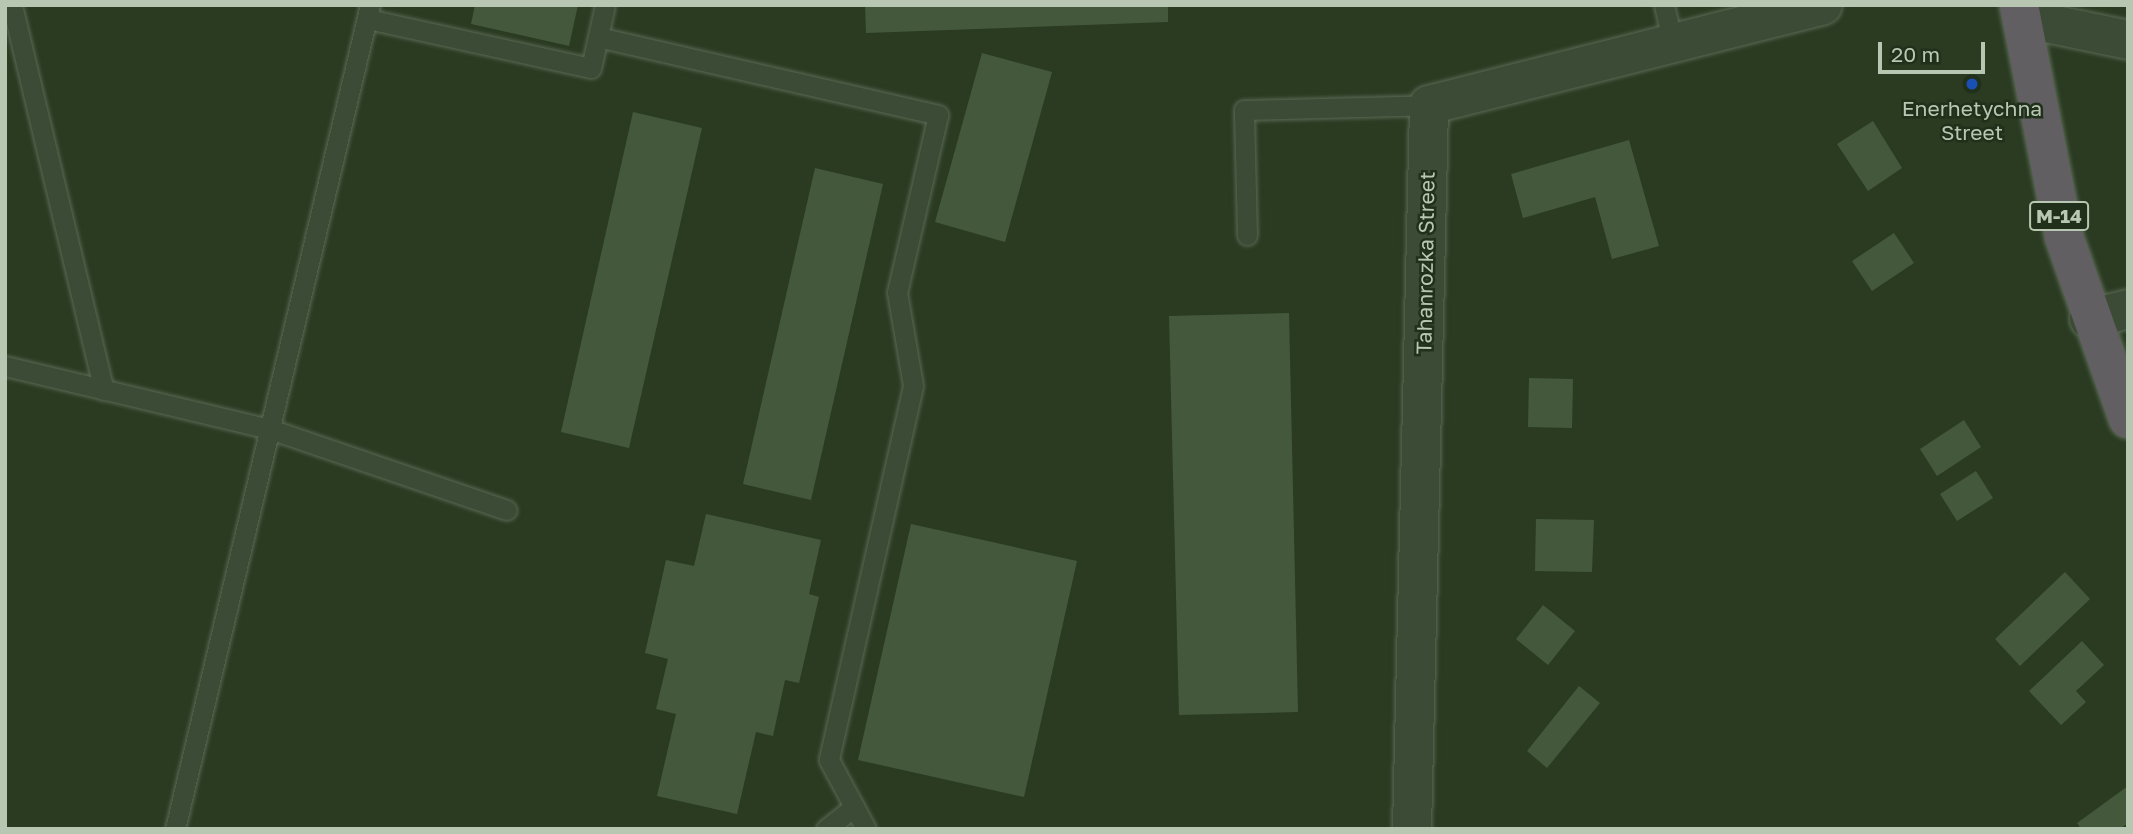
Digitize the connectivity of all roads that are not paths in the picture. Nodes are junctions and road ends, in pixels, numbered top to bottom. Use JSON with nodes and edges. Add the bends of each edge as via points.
{"nodes":[{"id":1,"x":12,"y":5,"type":"edge"},
{"id":2,"x":605,"y":5,"type":"edge"},
{"id":3,"x":1664,"y":5,"type":"edge"},
{"id":4,"x":1823,"y":5,"type":"edge"},
{"id":5,"x":2020,"y":11,"type":"edge"},
{"id":6,"x":369,"y":12,"type":"edge"},
{"id":7,"x":598,"y":37,"type":"junction"},
{"id":8,"x":2128,"y":40,"type":"edge"},
{"id":9,"x":1673,"y":43,"type":"junction"},
{"id":10,"x":1429,"y":105,"type":"junction"},
{"id":11,"x":1247,"y":235,"type":"dead end"},
{"id":12,"x":2128,"y":309,"type":"edge"},
{"id":13,"x":2089,"y":319,"type":"junction"},
{"id":14,"x":5,"y":366,"type":"edge"},
{"id":15,"x":104,"y":390,"type":"junction"},
{"id":16,"x":2128,"y":419,"type":"edge"},
{"id":17,"x":270,"y":429,"type":"junction"},
{"id":18,"x":506,"y":510,"type":"dead end"},
{"id":19,"x":854,"y":807,"type":"junction"},
{"id":20,"x":175,"y":829,"type":"edge"},
{"id":21,"x":826,"y":829,"type":"edge"},
{"id":22,"x":866,"y":829,"type":"edge"},
{"id":23,"x":1412,"y":829,"type":"edge"}],
"edges":[{"from":1,"to":15,"type":"lane"},
{"from":2,"to":7,"type":"lane"},
{"from":3,"to":9,"type":"lane"},
{"from":4,"to":9,"type":"street"},
{"from":5,"to":8,"type":"street"},
{"from":5,"to":13,"type":"highway","number":"М-14","via":[[2049,177]]},
{"from":6,"to":7,"type":"lane","via":[[591,68]]},
{"from":6,"to":17,"type":"lane"},
{"from":7,"to":19,"type":"lane","via":[[938,115],[897,292],[913,386],[829,760]]},
{"from":9,"to":10,"type":"street"},
{"from":10,"to":11,"type":"lane","via":[[1244,110]]},
{"from":10,"to":23,"type":"street","name":"Tahanrozka Street"},
{"from":12,"to":13,"type":"street"},
{"from":13,"to":16,"type":"highway","number":"М-14"},
{"from":14,"to":15,"type":"lane"},
{"from":15,"to":17,"type":"lane"},
{"from":17,"to":18,"type":"lane"},
{"from":17,"to":20,"type":"lane"},
{"from":19,"to":21,"type":"lane"},
{"from":19,"to":22,"type":"lane"}]}
